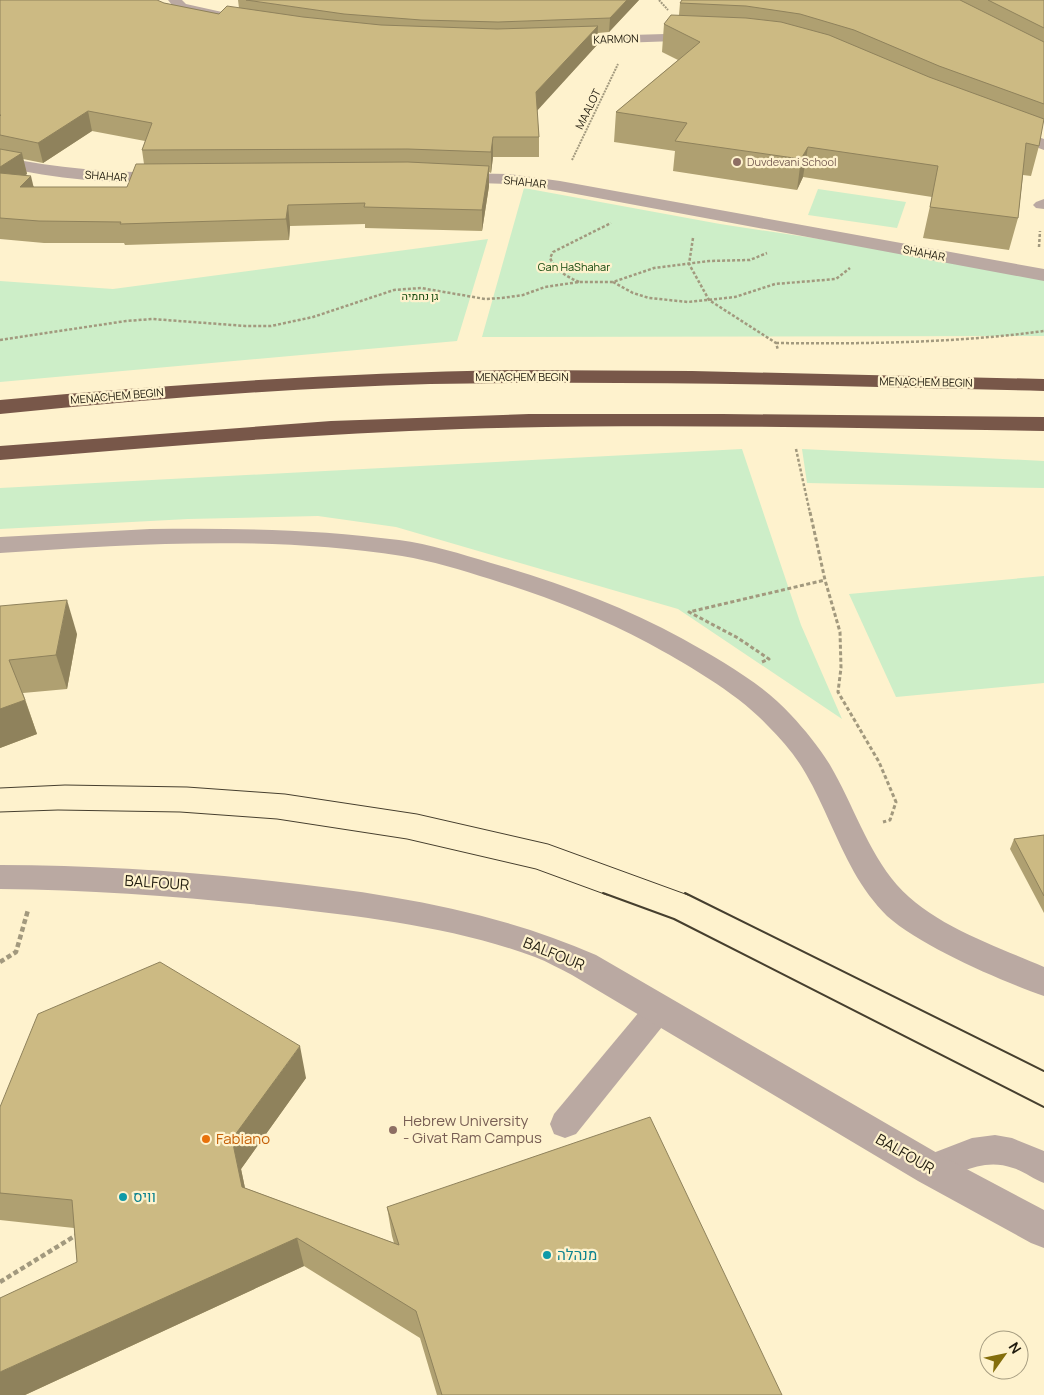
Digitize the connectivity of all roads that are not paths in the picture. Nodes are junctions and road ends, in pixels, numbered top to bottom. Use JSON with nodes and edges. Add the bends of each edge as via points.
{"nodes":[{"id":1,"x":175,"y":0,"type":"edge"},
{"id":2,"x":233,"y":19,"type":"edge"},
{"id":3,"x":712,"y":38,"type":"edge"},
{"id":4,"x":542,"y":41,"type":"edge"},
{"id":5,"x":993,"y":126,"type":"edge"},
{"id":6,"x":1044,"y":145,"type":"edge"},
{"id":7,"x":0,"y":162,"type":"edge"},
{"id":8,"x":182,"y":178,"type":"edge"},
{"id":9,"x":432,"y":178,"type":"edge"},
{"id":10,"x":1041,"y":274,"type":"edge"},
{"id":11,"x":1044,"y":378,"type":"edge"},
{"id":12,"x":844,"y":380,"type":"junction"},
{"id":13,"x":1044,"y":384,"type":"edge"},
{"id":14,"x":0,"y":407,"type":"edge"},
{"id":15,"x":916,"y":422,"type":"junction"},
{"id":16,"x":1044,"y":424,"type":"edge"},
{"id":17,"x":1044,"y":429,"type":"edge"},
{"id":18,"x":0,"y":453,"type":"edge"},
{"id":19,"x":0,"y":545,"type":"edge"},
{"id":20,"x":0,"y":877,"type":"edge"},
{"id":21,"x":1044,"y":982,"type":"edge"},
{"id":22,"x":660,"y":1008,"type":"junction"},
{"id":23,"x":564,"y":1124,"type":"dead end"},
{"id":24,"x":1044,"y":1168,"type":"edge"},
{"id":25,"x":931,"y":1169,"type":"junction"},
{"id":26,"x":1044,"y":1230,"type":"edge"}],
"edges":[{"from":1,"to":2,"type":"street","via":[[181,7]]},
{"from":3,"to":4,"type":"street","name":"KARMON"},
{"from":5,"to":6,"type":"street"},
{"from":7,"to":8,"type":"street","name":"SHAHAR","via":[[95,176]]},
{"from":9,"to":10,"type":"street","name":"SHAHAR","via":[[509,179],[560,186]]},
{"from":11,"to":12,"type":"highway"},
{"from":12,"to":13,"type":"highway","name":"MENACHEM BEGIN"},
{"from":12,"to":14,"type":"highway","name":"MENACHEM BEGIN","via":[[600,376],[341,381],[120,395]]},
{"from":15,"to":16,"type":"highway"},
{"from":15,"to":17,"type":"highway"},
{"from":15,"to":18,"type":"highway","via":[[684,420],[429,424]]},
{"from":19,"to":21,"type":"street","via":[[170,536],[251,537],[402,548],[466,563],[611,614],[676,645],[728,678],[773,713],[818,769],[846,829],[887,895],[905,911],[957,942]]},
{"from":20,"to":22,"type":"street","name":"BALFOUR","via":[[86,878],[212,887],[322,899],[439,918],[536,944],[584,965]]},
{"from":22,"to":23,"type":"lane"},
{"from":22,"to":25,"type":"street","name":"BALFOUR"},
{"from":24,"to":25,"type":"lane","via":[[1006,1150],[979,1150]]},
{"from":25,"to":26,"type":"street","name":"BALFOUR"}]}
